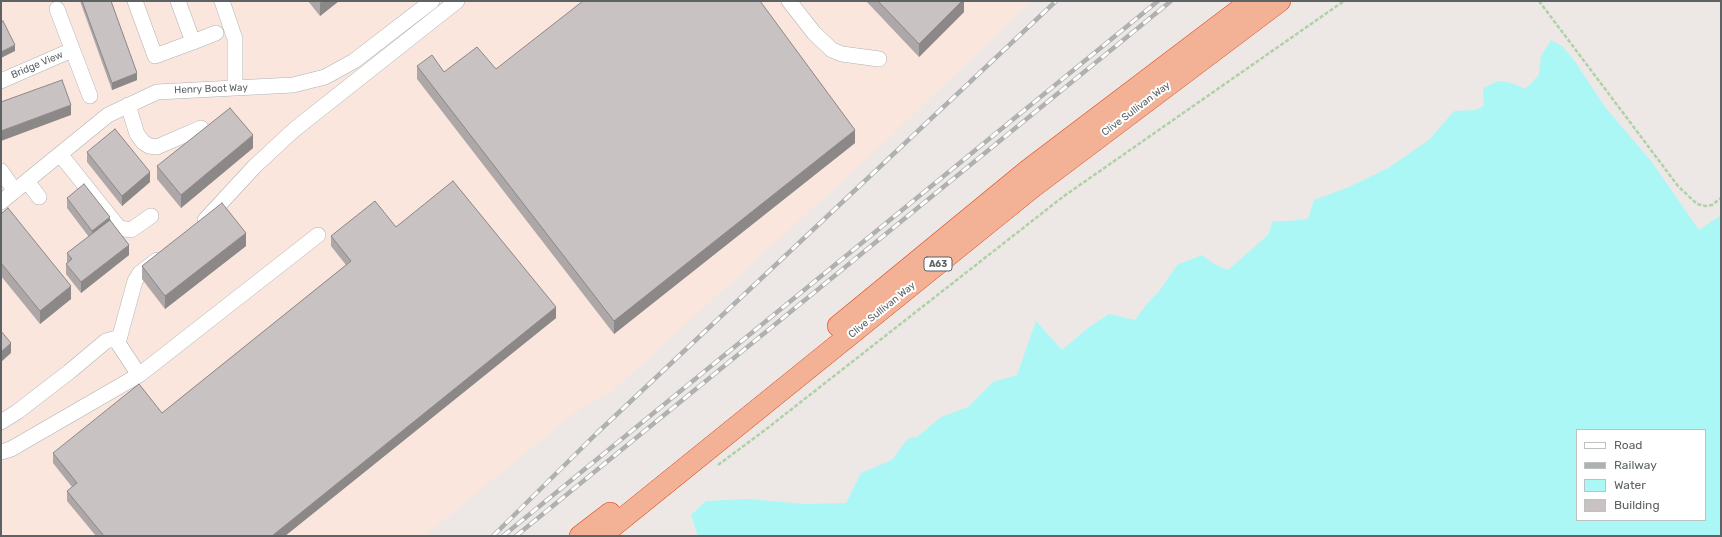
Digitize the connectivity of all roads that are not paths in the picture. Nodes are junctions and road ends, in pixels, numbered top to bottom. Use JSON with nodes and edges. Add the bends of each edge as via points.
{"nodes":[{"id":1,"x":135,"y":1,"type":"edge"},
{"id":2,"x":178,"y":1,"type":"edge"},
{"id":3,"x":222,"y":1,"type":"edge"},
{"id":4,"x":457,"y":1,"type":"edge"},
{"id":5,"x":789,"y":1,"type":"edge"},
{"id":6,"x":1251,"y":1,"type":"edge"},
{"id":7,"x":1280,"y":1,"type":"edge"},
{"id":8,"x":427,"y":5,"type":"edge"},
{"id":9,"x":57,"y":9,"type":"dead end"},
{"id":10,"x":432,"y":20,"type":"junction"},
{"id":11,"x":216,"y":33,"type":"dead end"},
{"id":12,"x":193,"y":42,"type":"junction"},
{"id":13,"x":72,"y":50,"type":"junction"},
{"id":14,"x":878,"y":59,"type":"dead end"},
{"id":15,"x":1,"y":81,"type":"edge"},
{"id":16,"x":236,"y":88,"type":"junction"},
{"id":17,"x":90,"y":96,"type":"dead end"},
{"id":18,"x":128,"y":106,"type":"junction"},
{"id":19,"x":201,"y":128,"type":"dead end"},
{"id":20,"x":60,"y":154,"type":"junction"},
{"id":21,"x":1,"y":171,"type":"edge"},
{"id":22,"x":21,"y":186,"type":"junction"},
{"id":23,"x":39,"y":197,"type":"dead end"},
{"id":24,"x":1,"y":202,"type":"edge"},
{"id":25,"x":151,"y":216,"type":"dead end"},
{"id":26,"x":192,"y":230,"type":"edge"},
{"id":27,"x":318,"y":235,"type":"dead end"},
{"id":28,"x":169,"y":249,"type":"edge"},
{"id":29,"x":118,"y":343,"type":"junction"},
{"id":30,"x":139,"y":376,"type":"junction"},
{"id":31,"x":1,"y":422,"type":"edge"},
{"id":32,"x":1,"y":452,"type":"edge"},
{"id":33,"x":580,"y":536,"type":"edge"},
{"id":34,"x":601,"y":536,"type":"edge"}],
"edges":[{"from":1,"to":12,"type":"street","via":[[155,56]]},
{"from":2,"to":12,"type":"street"},
{"from":3,"to":16,"type":"street","via":[[235,39]]},
{"from":4,"to":10,"type":"street"},
{"from":5,"to":14,"type":"street","via":[[799,16],[832,50],[842,54]]},
{"from":6,"to":33,"type":"highway","name":"Clive Sullivan Way","number":"A63","via":[[1028,170]]},
{"from":7,"to":34,"type":"highway","name":"Clive Sullivan Way","number":"A63","via":[[1033,187]]},
{"from":8,"to":10,"type":"street"},
{"from":8,"to":16,"type":"street","name":"Henry Boot Way","via":[[354,61],[325,77],[294,85]]},
{"from":9,"to":13,"type":"street","name":"Bridge View"},
{"from":10,"to":26,"type":"street","via":[[295,129]]},
{"from":11,"to":12,"type":"street"},
{"from":13,"to":15,"type":"street","name":"Bridge View"},
{"from":13,"to":17,"type":"street","name":"Bridge View"},
{"from":16,"to":18,"type":"street","name":"Henry Boot Way","via":[[157,92]]},
{"from":18,"to":19,"type":"street","via":[[137,134],[148,146],[156,147]]},
{"from":18,"to":20,"type":"street","name":"Henry Boot Way","via":[[108,115]]},
{"from":20,"to":22,"type":"street","name":"Henry Boot Way"},
{"from":20,"to":25,"type":"street","via":[[119,228],[132,230]]},
{"from":21,"to":22,"type":"street"},
{"from":22,"to":23,"type":"street"},
{"from":22,"to":24,"type":"street","name":"Henry Boot Way"},
{"from":27,"to":30,"type":"street"},
{"from":28,"to":29,"type":"street","via":[[140,273],[135,281]]},
{"from":29,"to":30,"type":"street"},
{"from":29,"to":31,"type":"street","via":[[113,339],[106,341]]},
{"from":30,"to":32,"type":"street","via":[[11,449]]}]}
